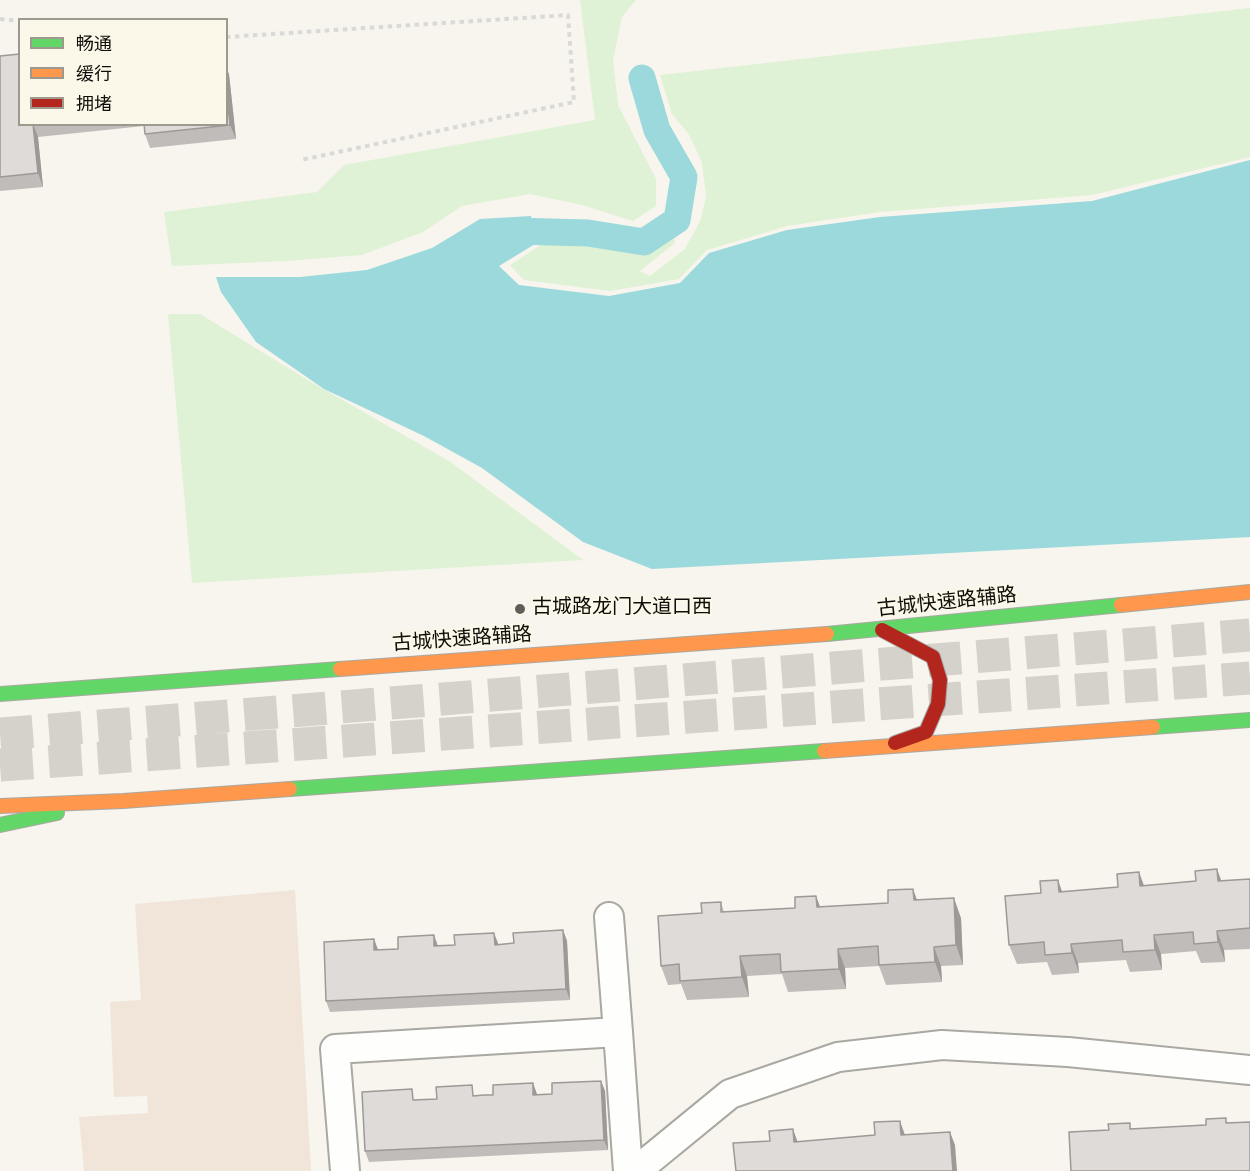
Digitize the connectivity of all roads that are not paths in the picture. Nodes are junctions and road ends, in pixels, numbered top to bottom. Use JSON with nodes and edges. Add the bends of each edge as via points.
{"nodes":[{"id":1,"x":1250,"y":592,"type":"edge"},
{"id":2,"x":882,"y":630,"type":"junction"},
{"id":3,"x":0,"y":694,"type":"edge"},
{"id":4,"x":1250,"y":722,"type":"edge"},
{"id":5,"x":888,"y":746,"type":"junction"},
{"id":6,"x":115,"y":801,"type":"junction"},
{"id":7,"x":0,"y":806,"type":"edge"},
{"id":8,"x":0,"y":825,"type":"edge"},
{"id":9,"x":609,"y":917,"type":"dead end"},
{"id":10,"x":618,"y":1032,"type":"junction"},
{"id":11,"x":1250,"y":1070,"type":"edge"},
{"id":12,"x":345,"y":1171,"type":"edge"},
{"id":13,"x":628,"y":1171,"type":"edge"},
{"id":14,"x":636,"y":1171,"type":"edge"}],
"edges":[{"from":1,"to":2,"type":"main road","name":"古城快速路辅路"},
{"from":2,"to":3,"type":"main road","name":"古城快速路辅路"},
{"from":2,"to":5,"type":"main road","via":[[933,657],[940,680],[938,704],[926,732]]},
{"from":4,"to":5,"type":"main road"},
{"from":5,"to":6,"type":"main road"},
{"from":6,"to":7,"type":"main road"},
{"from":6,"to":8,"type":"main road"},
{"from":9,"to":10,"type":"street"},
{"from":10,"to":12,"type":"street","via":[[335,1049]]},
{"from":10,"to":13,"type":"street"},
{"from":11,"to":14,"type":"street","via":[[1068,1052],[942,1045],[838,1057],[730,1094]]}]}
